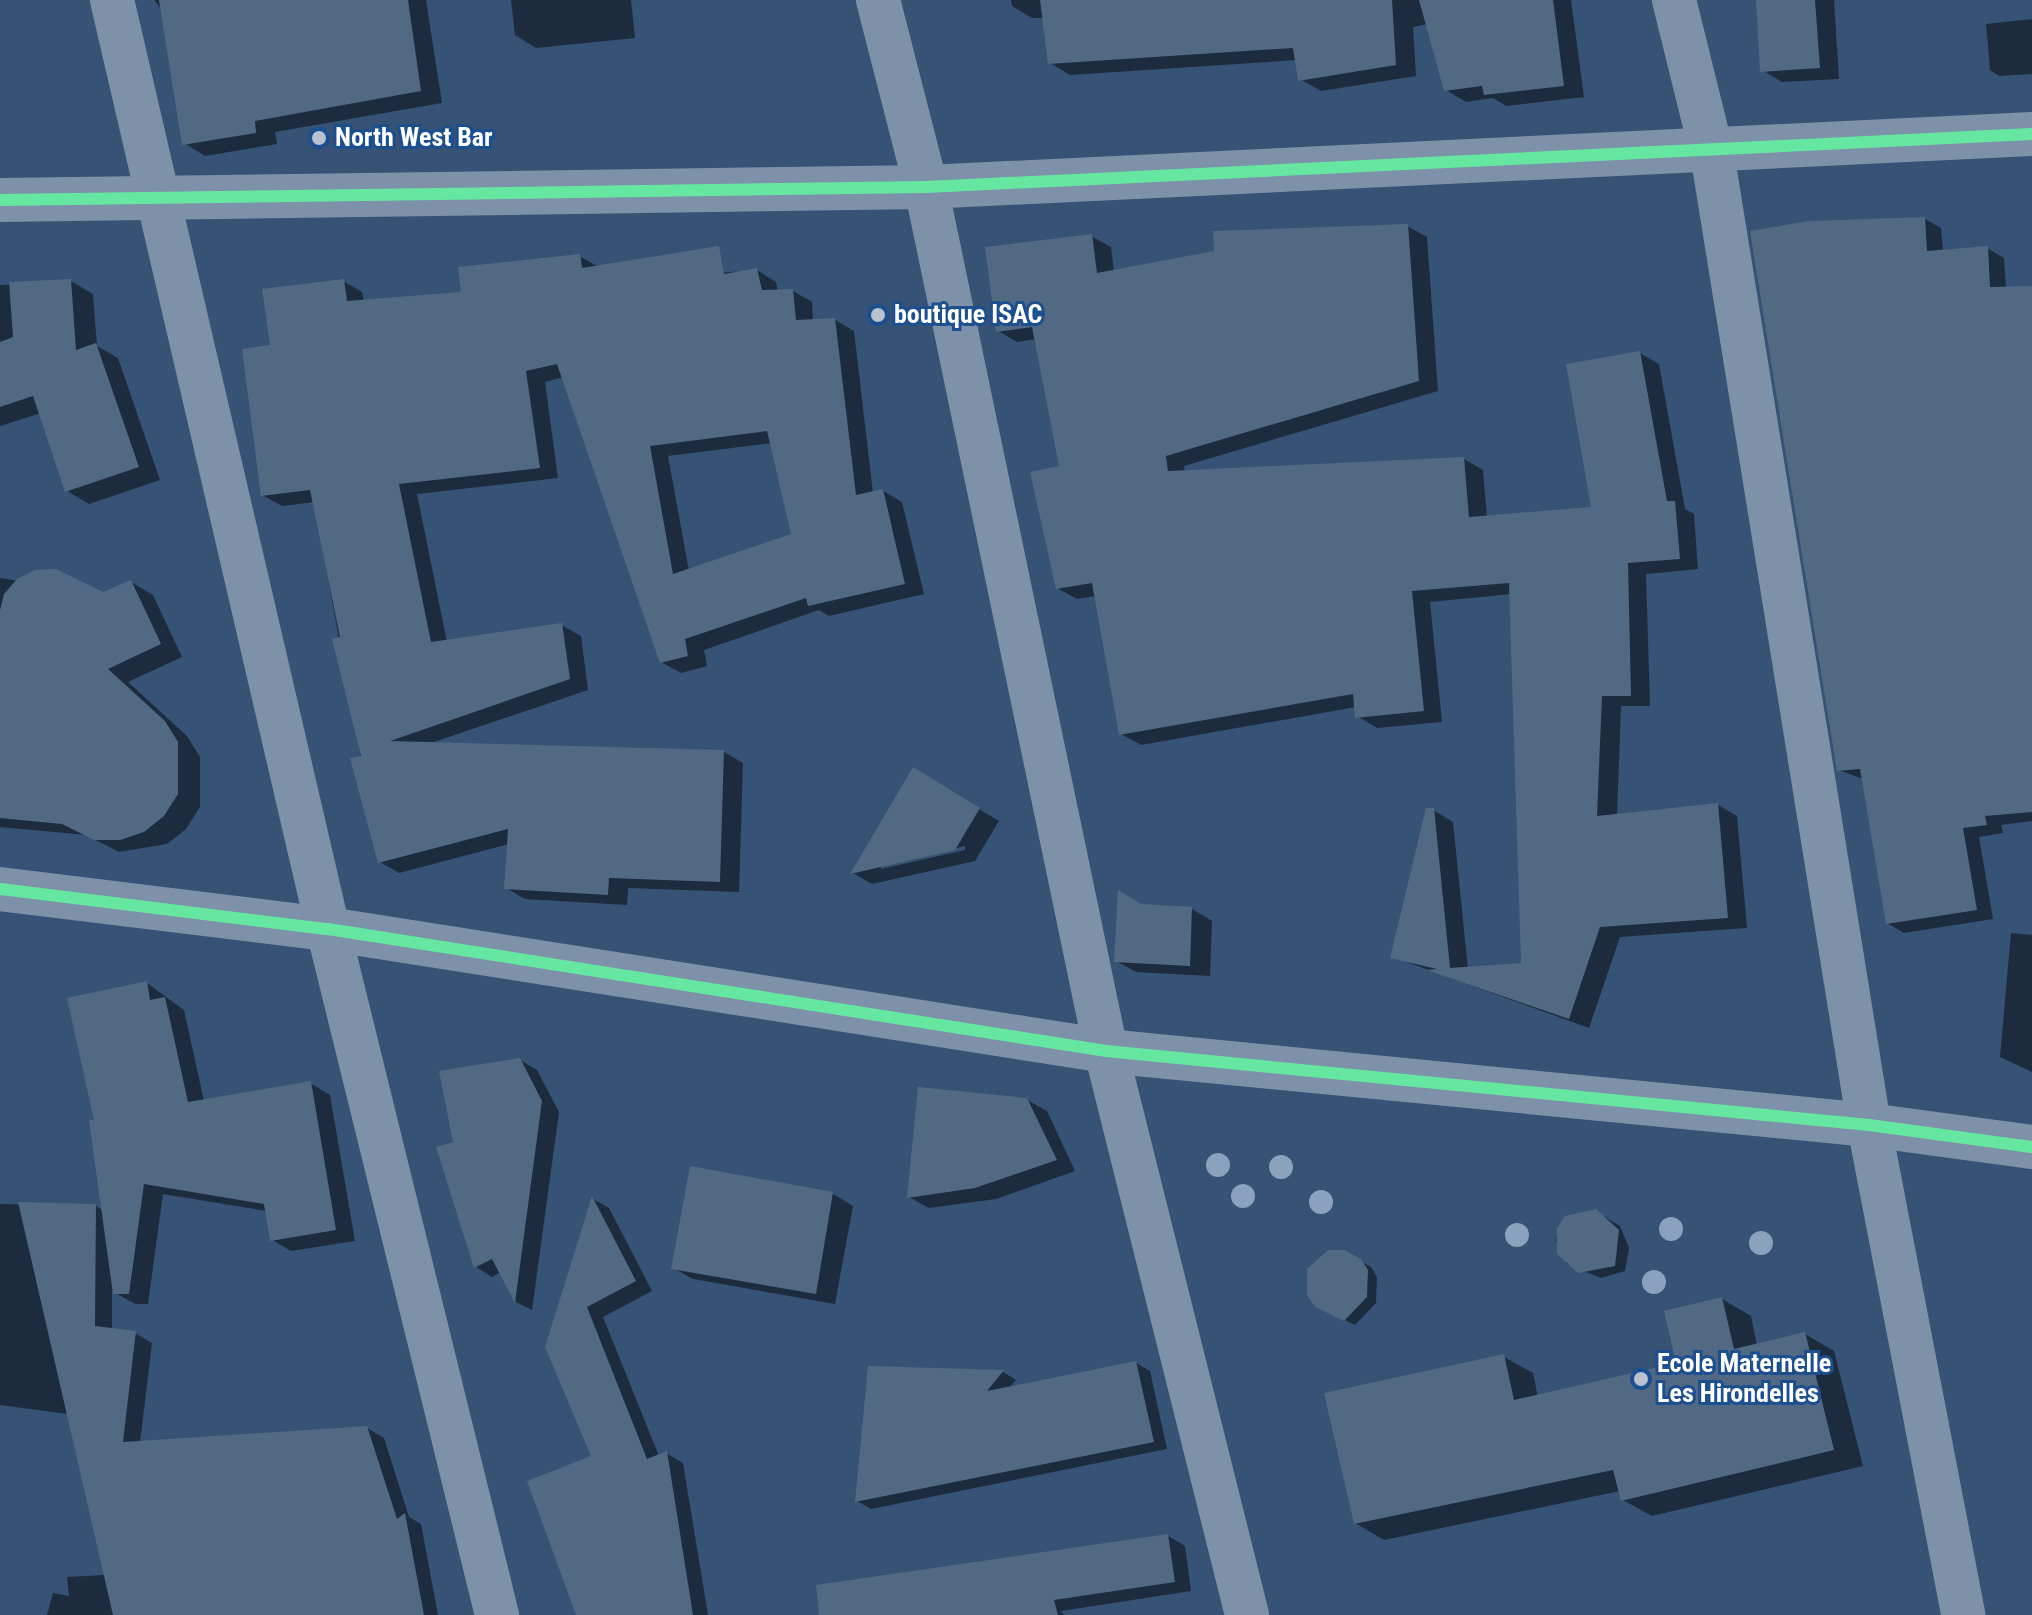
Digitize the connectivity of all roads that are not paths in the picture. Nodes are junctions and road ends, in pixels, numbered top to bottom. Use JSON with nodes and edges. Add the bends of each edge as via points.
{"nodes":[{"id":1,"x":112,"y":0,"type":"edge"},
{"id":2,"x":878,"y":0,"type":"edge"},
{"id":3,"x":1674,"y":0,"type":"edge"},
{"id":4,"x":2032,"y":134,"type":"edge"},
{"id":5,"x":1712,"y":153,"type":"junction"},
{"id":6,"x":926,"y":187,"type":"junction"},
{"id":7,"x":157,"y":194,"type":"junction"},
{"id":8,"x":0,"y":200,"type":"edge"},
{"id":9,"x":0,"y":889,"type":"edge"},
{"id":10,"x":328,"y":929,"type":"junction"},
{"id":11,"x":1106,"y":1051,"type":"junction"},
{"id":12,"x":1869,"y":1125,"type":"junction"},
{"id":13,"x":2032,"y":1147,"type":"edge"},
{"id":14,"x":497,"y":1615,"type":"edge"},
{"id":15,"x":1247,"y":1615,"type":"edge"},
{"id":16,"x":1963,"y":1615,"type":"edge"}],
"edges":[{"from":1,"to":7,"type":"street"},
{"from":2,"to":6,"type":"street"},
{"from":3,"to":5,"type":"street"},
{"from":4,"to":5,"type":"street"},
{"from":5,"to":6,"type":"street"},
{"from":5,"to":12,"type":"street"},
{"from":6,"to":7,"type":"street"},
{"from":6,"to":11,"type":"street"},
{"from":7,"to":8,"type":"street"},
{"from":7,"to":10,"type":"street"},
{"from":9,"to":10,"type":"street"},
{"from":10,"to":11,"type":"street"},
{"from":10,"to":14,"type":"street"},
{"from":11,"to":12,"type":"street"},
{"from":11,"to":15,"type":"street"},
{"from":12,"to":13,"type":"street"},
{"from":12,"to":16,"type":"street"}]}
